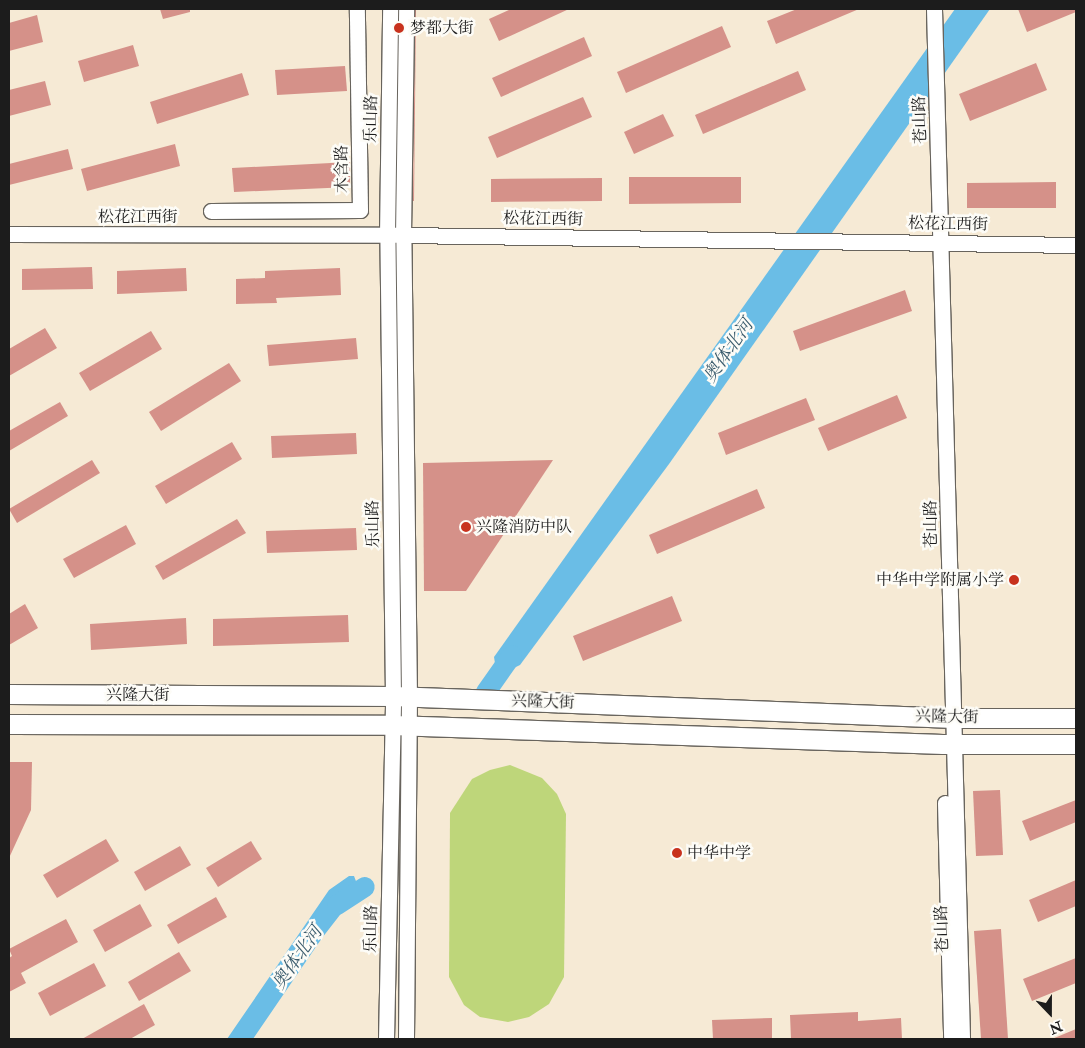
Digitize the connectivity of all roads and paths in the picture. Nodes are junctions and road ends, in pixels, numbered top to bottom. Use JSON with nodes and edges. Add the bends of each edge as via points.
{"nodes":[{"id":1,"x":357,"y":9,"type":"edge"},
{"id":2,"x":390,"y":9,"type":"edge"},
{"id":3,"x":406,"y":9,"type":"edge"},
{"id":4,"x":926,"y":9,"type":"edge"},
{"id":5,"x":934,"y":9,"type":"edge"},
{"id":6,"x":930,"y":41,"type":"junction"},
{"id":7,"x":211,"y":211,"type":"dead end"},
{"id":8,"x":9,"y":234,"type":"edge"},
{"id":9,"x":387,"y":235,"type":"junction"},
{"id":10,"x":403,"y":235,"type":"junction"},
{"id":11,"x":936,"y":241,"type":"junction"},
{"id":12,"x":1076,"y":245,"type":"edge"},
{"id":13,"x":9,"y":694,"type":"edge"},
{"id":14,"x":401,"y":696,"type":"junction"},
{"id":15,"x":948,"y":717,"type":"junction"},
{"id":16,"x":1076,"y":718,"type":"edge"},
{"id":17,"x":9,"y":724,"type":"edge"},
{"id":18,"x":400,"y":726,"type":"junction"},
{"id":19,"x":949,"y":744,"type":"junction"},
{"id":20,"x":1076,"y":744,"type":"edge"},
{"id":21,"x":386,"y":1039,"type":"edge"},
{"id":22,"x":406,"y":1039,"type":"edge"},
{"id":23,"x":951,"y":1039,"type":"edge"},
{"id":24,"x":962,"y":1039,"type":"edge"}],
"edges":[{"from":1,"to":7,"type":"street","name":"木含路","via":[[360,210]]},
{"from":2,"to":9,"type":"street","name":"乐山路"},
{"from":3,"to":10,"type":"street","name":"乐山路"},
{"from":4,"to":6,"type":"street","name":"苍山路"},
{"from":5,"to":6,"type":"street","name":"苍山路"},
{"from":6,"to":11,"type":"street","name":"苍山路"},
{"from":8,"to":9,"type":"street","name":"松花江西街"},
{"from":9,"to":10,"type":"street","name":"松花江西街"},
{"from":9,"to":14,"type":"street","name":"乐山路"},
{"from":10,"to":11,"type":"street","name":"松花江西街"},
{"from":10,"to":14,"type":"street","name":"乐山路"},
{"from":11,"to":12,"type":"street","name":"松花江西街"},
{"from":11,"to":15,"type":"street","name":"苍山路"},
{"from":13,"to":14,"type":"main road","name":"兴隆大街"},
{"from":14,"to":15,"type":"main road","name":"兴隆大街"},
{"from":14,"to":18,"type":"street","name":"乐山路"},
{"from":15,"to":16,"type":"main road","name":"兴隆大街"},
{"from":15,"to":19,"type":"street","name":"苍山路"},
{"from":17,"to":18,"type":"main road","name":"兴隆大街"},
{"from":18,"to":19,"type":"main road","name":"兴隆大街"},
{"from":18,"to":21,"type":"street","name":"乐山路"},
{"from":18,"to":22,"type":"street","name":"乐山路"},
{"from":19,"to":20,"type":"main road","name":"兴隆大街"},
{"from":19,"to":23,"type":"street","name":"苍山路"},
{"from":19,"to":24,"type":"street","name":"苍山路"}]}
